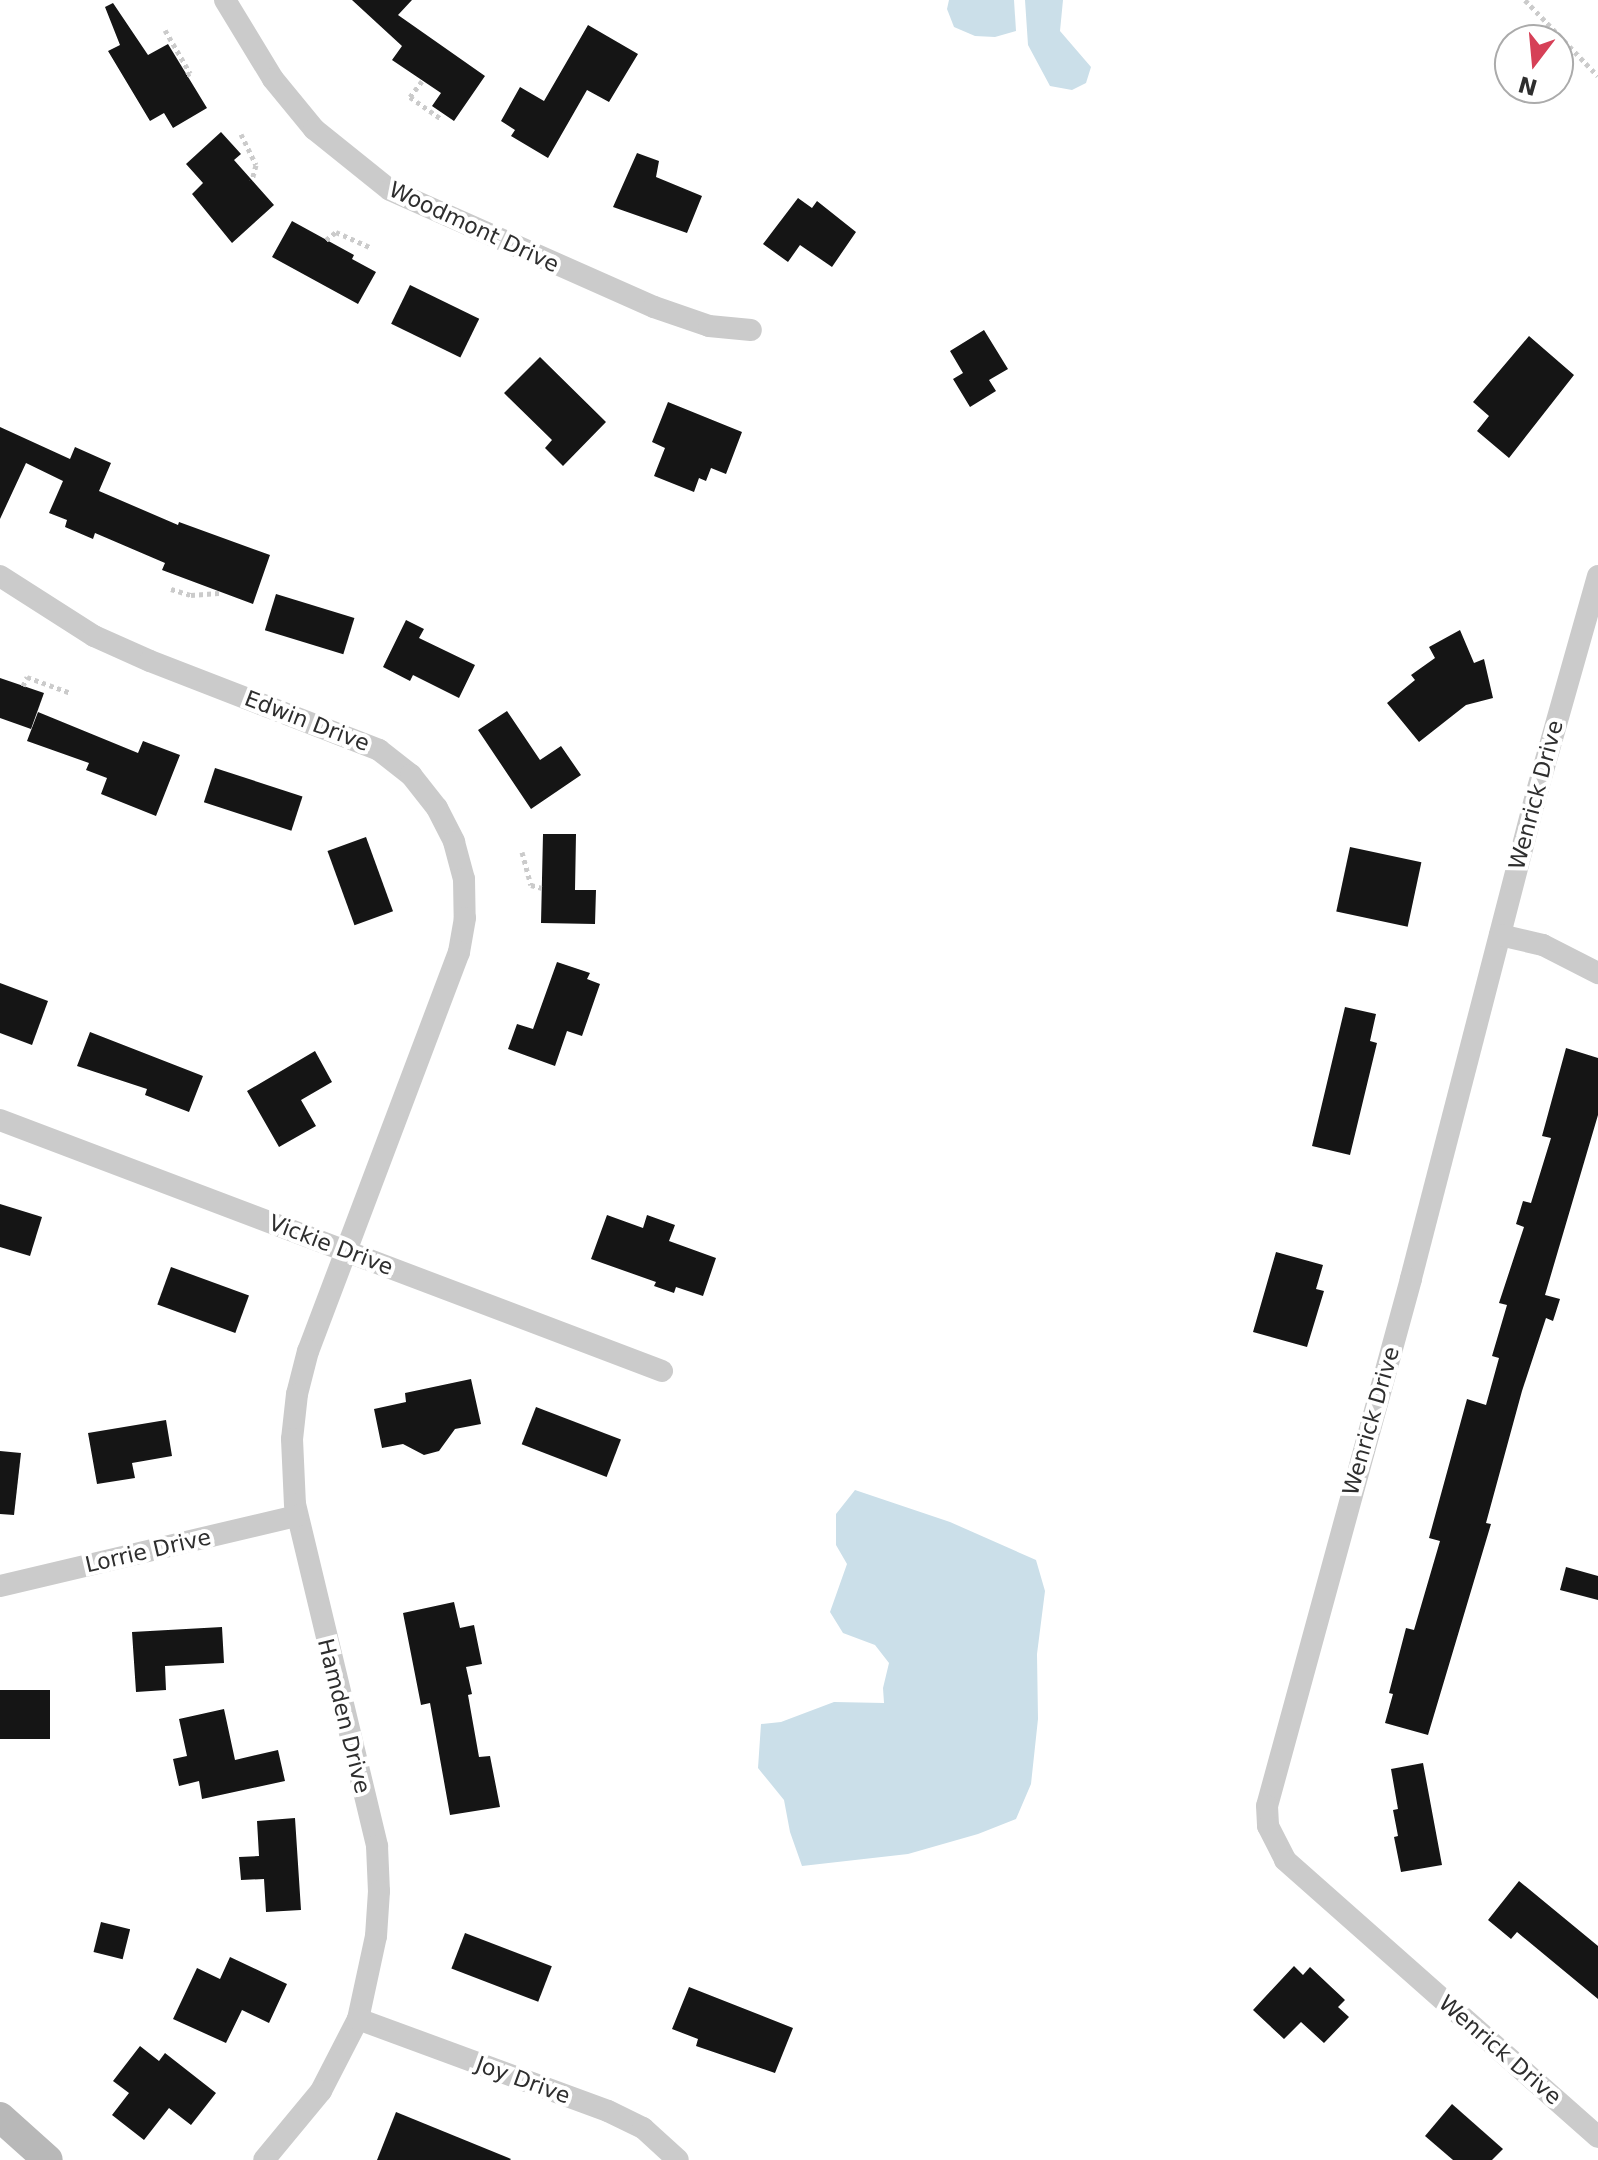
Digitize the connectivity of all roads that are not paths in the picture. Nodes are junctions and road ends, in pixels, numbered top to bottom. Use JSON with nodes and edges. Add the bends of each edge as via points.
{"nodes":[{"id":1,"x":225,"y":0,"type":"edge"},
{"id":2,"x":751,"y":330,"type":"dead end"},
{"id":3,"x":0,"y":576,"type":"edge"},
{"id":4,"x":1598,"y":576,"type":"edge"},
{"id":5,"x":1500,"y":935,"type":"junction"},
{"id":6,"x":1598,"y":973,"type":"edge"},
{"id":7,"x":0,"y":1120,"type":"edge"},
{"id":8,"x":346,"y":1251,"type":"junction"},
{"id":9,"x":662,"y":1371,"type":"dead end"},
{"id":10,"x":297,"y":1516,"type":"junction"},
{"id":11,"x":0,"y":1586,"type":"edge"},
{"id":12,"x":358,"y":2019,"type":"junction"},
{"id":13,"x":0,"y":2117,"type":"edge"},
{"id":14,"x":1598,"y":2137,"type":"edge"},
{"id":15,"x":48,"y":2160,"type":"edge"},
{"id":16,"x":264,"y":2160,"type":"edge"},
{"id":17,"x":678,"y":2160,"type":"edge"}],
"edges":[{"from":1,"to":2,"type":"street","name":"Woodmont Drive","via":[[273,79],[314,129],[390,190],[654,307],[709,326]]},
{"from":3,"to":8,"type":"street","name":"Edwin Drive","via":[[94,636],[362,740],[411,775],[437,808],[464,879],[459,952]]},
{"from":4,"to":5,"type":"street","name":"Wenrick Drive"},
{"from":5,"to":6,"type":"street","via":[[1543,945]]},
{"from":5,"to":14,"type":"street","name":"Wenrick Drive","via":[[1267,1806],[1268,1826],[1285,1860]]},
{"from":7,"to":8,"type":"street","name":"Vickie Drive"},
{"from":8,"to":9,"type":"street","name":"Vickie Drive"},
{"from":8,"to":10,"type":"street","name":"Hamden Drive","via":[[297,1394],[292,1465]]},
{"from":10,"to":11,"type":"street","name":"Lorrie Drive"},
{"from":10,"to":12,"type":"street","name":"Hamden Drive","via":[[377,1846],[376,1936]]},
{"from":12,"to":16,"type":"street","name":"Hamden Drive","via":[[321,2091]]},
{"from":12,"to":17,"type":"street","name":"Joy Drive","via":[[608,2111],[643,2128]]},
{"from":13,"to":15,"type":"main road"}]}
